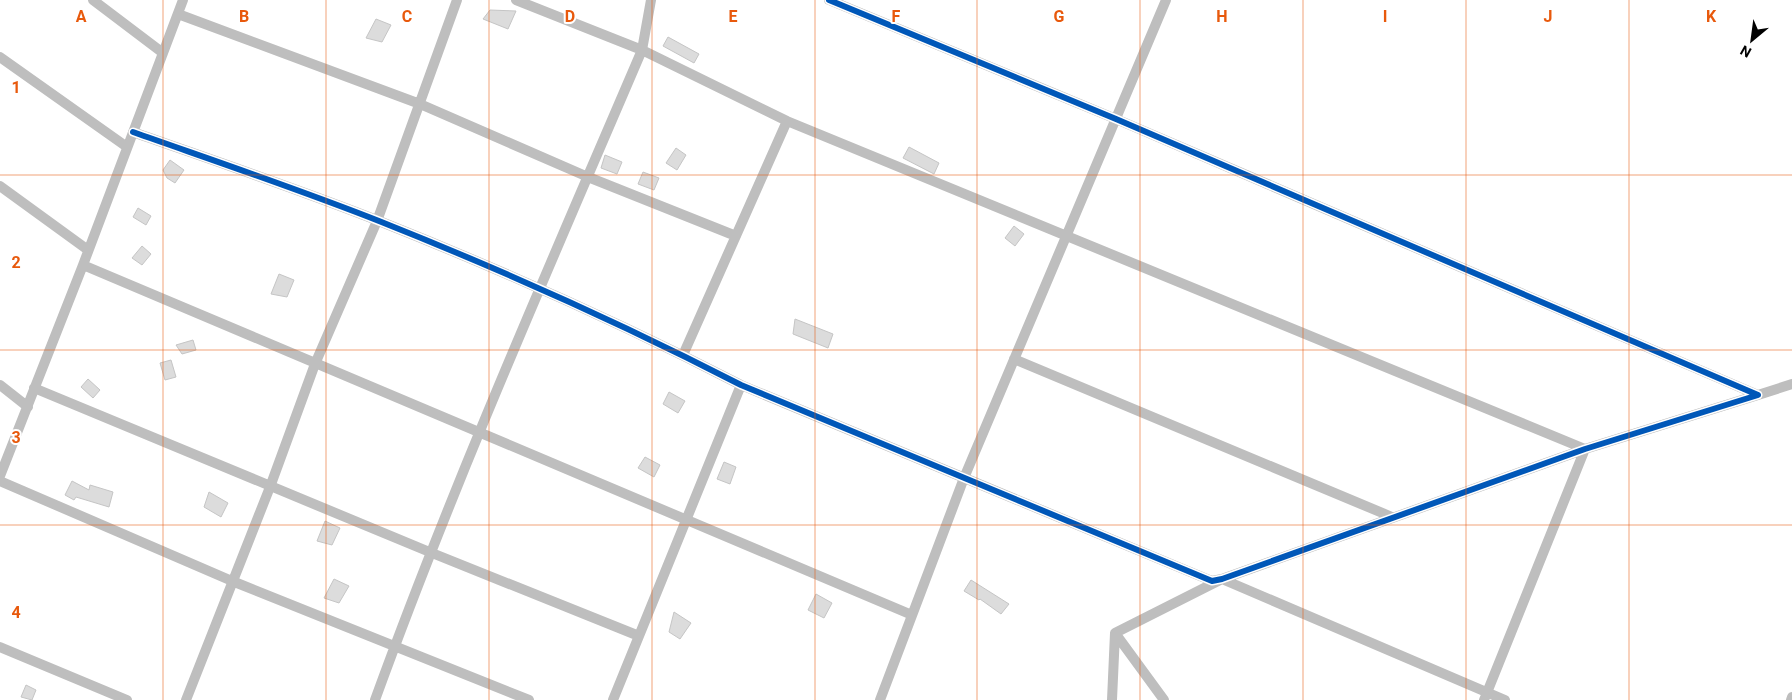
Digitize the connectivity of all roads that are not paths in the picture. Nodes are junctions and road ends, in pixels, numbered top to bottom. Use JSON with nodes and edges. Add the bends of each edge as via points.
{"nodes":[{"id":1,"x":93,"y":0,"type":"edge"},
{"id":2,"x":183,"y":0,"type":"edge"},
{"id":3,"x":457,"y":0,"type":"edge"},
{"id":4,"x":516,"y":0,"type":"edge"},
{"id":5,"x":651,"y":0,"type":"edge"},
{"id":6,"x":829,"y":0,"type":"edge"},
{"id":7,"x":1166,"y":0,"type":"edge"},
{"id":8,"x":178,"y":14,"type":"junction"},
{"id":9,"x":642,"y":50,"type":"junction"},
{"id":10,"x":163,"y":53,"type":"junction"},
{"id":11,"x":0,"y":57,"type":"edge"},
{"id":12,"x":420,"y":104,"type":"junction"},
{"id":13,"x":1116,"y":119,"type":"junction"},
{"id":14,"x":787,"y":121,"type":"junction"},
{"id":15,"x":133,"y":132,"type":"junction"},
{"id":16,"x":127,"y":147,"type":"junction"},
{"id":17,"x":588,"y":177,"type":"junction"},
{"id":18,"x":0,"y":186,"type":"edge"},
{"id":19,"x":378,"y":221,"type":"junction"},
{"id":20,"x":736,"y":236,"type":"junction"},
{"id":21,"x":1066,"y":236,"type":"junction"},
{"id":22,"x":88,"y":250,"type":"junction"},
{"id":23,"x":83,"y":265,"type":"junction"},
{"id":24,"x":540,"y":288,"type":"junction"},
{"id":25,"x":683,"y":355,"type":"junction"},
{"id":26,"x":1014,"y":359,"type":"junction"},
{"id":27,"x":315,"y":364,"type":"junction"},
{"id":28,"x":1792,"y":384,"type":"edge"},
{"id":29,"x":0,"y":385,"type":"edge"},
{"id":30,"x":741,"y":385,"type":"junction"},
{"id":31,"x":34,"y":388,"type":"junction"},
{"id":32,"x":1758,"y":395,"type":"junction"},
{"id":33,"x":28,"y":406,"type":"junction"},
{"id":34,"x":480,"y":431,"type":"junction"},
{"id":35,"x":1585,"y":449,"type":"junction"},
{"id":36,"x":0,"y":476,"type":"edge"},
{"id":37,"x":964,"y":478,"type":"junction"},
{"id":38,"x":0,"y":481,"type":"edge"},
{"id":39,"x":270,"y":487,"type":"junction"},
{"id":40,"x":1392,"y":517,"type":"junction"},
{"id":41,"x":687,"y":520,"type":"junction"},
{"id":42,"x":432,"y":553,"type":"junction"},
{"id":43,"x":1222,"y":579,"type":"junction"},
{"id":44,"x":232,"y":581,"type":"junction"},
{"id":45,"x":912,"y":615,"type":"junction"},
{"id":46,"x":1115,"y":633,"type":"junction"},
{"id":47,"x":639,"y":636,"type":"junction"},
{"id":48,"x":394,"y":646,"type":"junction"},
{"id":49,"x":0,"y":647,"type":"edge"},
{"id":50,"x":1486,"y":696,"type":"edge"},
{"id":51,"x":127,"y":700,"type":"edge"},
{"id":52,"x":186,"y":700,"type":"edge"},
{"id":53,"x":375,"y":700,"type":"edge"},
{"id":54,"x":529,"y":700,"type":"edge"},
{"id":55,"x":613,"y":700,"type":"edge"},
{"id":56,"x":880,"y":700,"type":"edge"},
{"id":57,"x":1112,"y":700,"type":"edge"},
{"id":58,"x":1164,"y":700,"type":"edge"},
{"id":59,"x":1505,"y":700,"type":"edge"}],
"edges":[{"from":1,"to":10,"type":"street"},
{"from":2,"to":8,"type":"street"},
{"from":3,"to":12,"type":"street"},
{"from":4,"to":9,"type":"street"},
{"from":5,"to":9,"type":"street"},
{"from":6,"to":13,"type":"street"},
{"from":7,"to":13,"type":"street"},
{"from":8,"to":10,"type":"street"},
{"from":8,"to":12,"type":"street"},
{"from":9,"to":14,"type":"street"},
{"from":9,"to":17,"type":"street"},
{"from":10,"to":15,"type":"street"},
{"from":11,"to":16,"type":"street"},
{"from":12,"to":17,"type":"street"},
{"from":12,"to":19,"type":"street"},
{"from":13,"to":21,"type":"street"},
{"from":13,"to":32,"type":"street"},
{"from":14,"to":20,"type":"street"},
{"from":14,"to":21,"type":"street"},
{"from":15,"to":16,"type":"street"},
{"from":15,"to":19,"type":"street"},
{"from":16,"to":22,"type":"street"},
{"from":17,"to":20,"type":"street"},
{"from":17,"to":24,"type":"street"},
{"from":18,"to":22,"type":"street"},
{"from":19,"to":24,"type":"street"},
{"from":19,"to":27,"type":"street"},
{"from":20,"to":25,"type":"street"},
{"from":21,"to":26,"type":"street"},
{"from":21,"to":35,"type":"street"},
{"from":22,"to":23,"type":"street"},
{"from":23,"to":27,"type":"street"},
{"from":23,"to":31,"type":"street"},
{"from":24,"to":25,"type":"street"},
{"from":24,"to":34,"type":"street"},
{"from":25,"to":30,"type":"street"},
{"from":26,"to":37,"type":"street"},
{"from":26,"to":40,"type":"street"},
{"from":27,"to":34,"type":"street"},
{"from":27,"to":39,"type":"street"},
{"from":28,"to":32,"type":"street"},
{"from":29,"to":33,"type":"street"},
{"from":30,"to":37,"type":"street"},
{"from":30,"to":41,"type":"street"},
{"from":31,"to":33,"type":"street"},
{"from":31,"to":39,"type":"street"},
{"from":32,"to":35,"type":"street"},
{"from":33,"to":36,"type":"street"},
{"from":34,"to":41,"type":"street"},
{"from":34,"to":42,"type":"street"},
{"from":35,"to":40,"type":"street"},
{"from":35,"to":50,"type":"street"},
{"from":37,"to":43,"type":"street","via":[[1212,581]]},
{"from":37,"to":45,"type":"street"},
{"from":38,"to":44,"type":"street"},
{"from":39,"to":42,"type":"street"},
{"from":39,"to":44,"type":"street"},
{"from":40,"to":43,"type":"street"},
{"from":41,"to":45,"type":"street"},
{"from":41,"to":47,"type":"street"},
{"from":42,"to":47,"type":"street"},
{"from":42,"to":48,"type":"street"},
{"from":43,"to":46,"type":"street"},
{"from":43,"to":50,"type":"street"},
{"from":44,"to":48,"type":"street"},
{"from":44,"to":52,"type":"street"},
{"from":45,"to":56,"type":"street"},
{"from":46,"to":57,"type":"street"},
{"from":46,"to":58,"type":"street"},
{"from":47,"to":55,"type":"street"},
{"from":48,"to":53,"type":"street"},
{"from":48,"to":54,"type":"street"},
{"from":49,"to":51,"type":"street"},
{"from":50,"to":59,"type":"street"}]}
